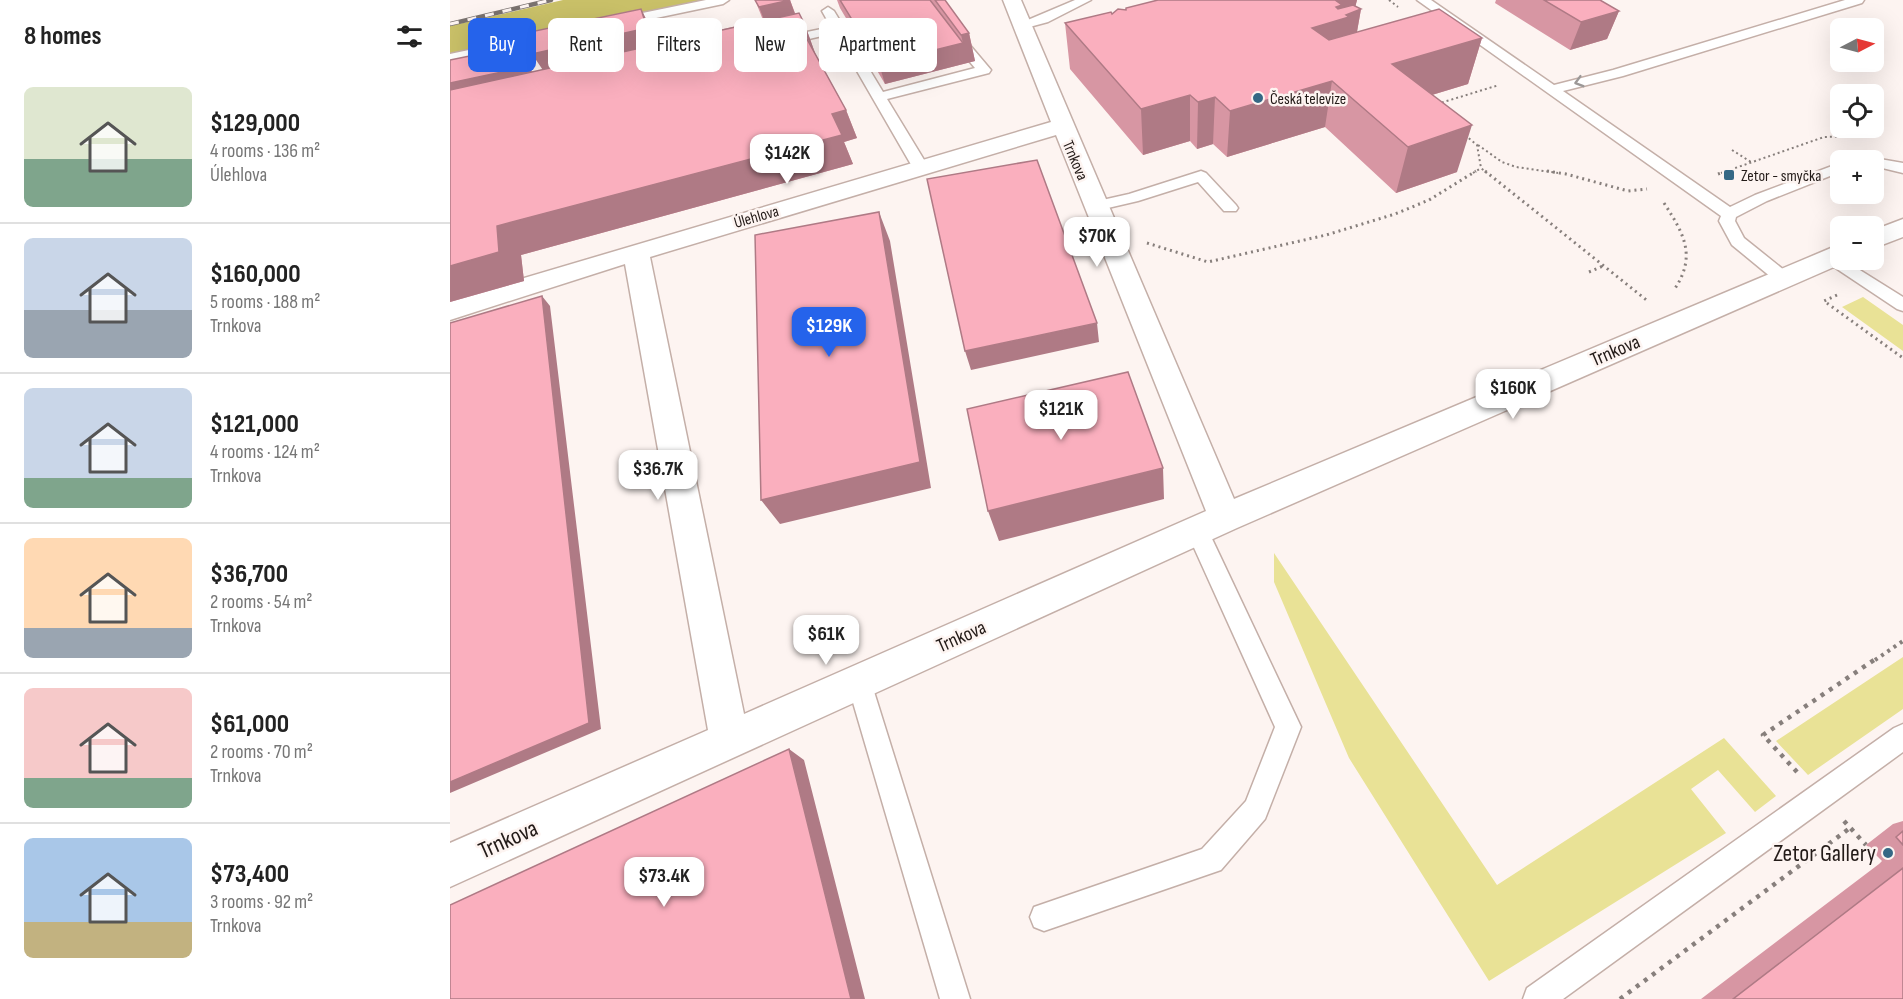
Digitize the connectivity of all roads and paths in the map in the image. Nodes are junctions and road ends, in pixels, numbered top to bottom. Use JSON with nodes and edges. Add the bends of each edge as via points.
{"nodes":[{"id":1,"x":723,"y":0,"type":"edge"},
{"id":2,"x":934,"y":0,"type":"edge"},
{"id":3,"x":1012,"y":0,"type":"edge"},
{"id":4,"x":1085,"y":0,"type":"edge"},
{"id":5,"x":1389,"y":0,"type":"edge"},
{"id":6,"x":1423,"y":0,"type":"edge"},
{"id":7,"x":1858,"y":0,"type":"edge"},
{"id":8,"x":828,"y":11,"type":"dead end"},
{"id":9,"x":1407,"y":13,"type":"dead end"},
{"id":10,"x":832,"y":18,"type":"edge"},
{"id":11,"x":624,"y":21,"type":"edge"},
{"id":12,"x":1022,"y":25,"type":"junction"},
{"id":13,"x":548,"y":37,"type":"edge"},
{"id":14,"x":450,"y":58,"type":"edge"},
{"id":15,"x":864,"y":72,"type":"edge"},
{"id":16,"x":1496,"y":77,"type":"dead end"},
{"id":17,"x":1551,"y":90,"type":"junction"},
{"id":18,"x":879,"y":97,"type":"junction"},
{"id":19,"x":1429,"y":106,"type":"edge"},
{"id":20,"x":1062,"y":126,"type":"junction"},
{"id":21,"x":1459,"y":130,"type":"edge"},
{"id":22,"x":1830,"y":136,"type":"edge"},
{"id":23,"x":1477,"y":145,"type":"junction"},
{"id":24,"x":1732,"y":150,"type":"dead end"},
{"id":25,"x":1751,"y":163,"type":"junction"},
{"id":26,"x":1884,"y":164,"type":"edge"},
{"id":27,"x":921,"y":168,"type":"junction"},
{"id":28,"x":1481,"y":168,"type":"junction"},
{"id":29,"x":1903,"y":168,"type":"edge"},
{"id":30,"x":1830,"y":171,"type":"edge"},
{"id":31,"x":1711,"y":177,"type":"dead end"},
{"id":32,"x":1642,"y":181,"type":"dead end"},
{"id":33,"x":1661,"y":198,"type":"dead end"},
{"id":34,"x":1108,"y":203,"type":"junction"},
{"id":35,"x":1230,"y":208,"type":"dead end"},
{"id":36,"x":1729,"y":214,"type":"junction"},
{"id":37,"x":1903,"y":227,"type":"edge"},
{"id":38,"x":1884,"y":236,"type":"edge"},
{"id":39,"x":636,"y":252,"type":"junction"},
{"id":40,"x":1830,"y":258,"type":"edge"},
{"id":41,"x":1603,"y":266,"type":"junction"},
{"id":42,"x":1855,"y":270,"type":"edge"},
{"id":43,"x":1589,"y":272,"type":"dead end"},
{"id":44,"x":1783,"y":278,"type":"junction"},
{"id":45,"x":1670,"y":295,"type":"dead end"},
{"id":46,"x":1903,"y":305,"type":"edge"},
{"id":47,"x":1641,"y":309,"type":"dead end"},
{"id":48,"x":450,"y":310,"type":"edge"},
{"id":49,"x":1211,"y":524,"type":"junction"},
{"id":50,"x":1903,"y":641,"type":"edge"},
{"id":51,"x":858,"y":682,"type":"junction"},
{"id":52,"x":1903,"y":737,"type":"edge"},
{"id":53,"x":730,"y":740,"type":"junction"},
{"id":54,"x":1820,"y":796,"type":"junction"},
{"id":55,"x":1850,"y":828,"type":"junction"},
{"id":56,"x":1866,"y":845,"type":"dead end"},
{"id":57,"x":450,"y":865,"type":"edge"},
{"id":58,"x":1044,"y":917,"type":"dead end"},
{"id":59,"x":955,"y":999,"type":"edge"},
{"id":60,"x":1538,"y":999,"type":"edge"},
{"id":61,"x":1620,"y":999,"type":"edge"}],
"edges":[{"from":1,"to":11,"type":"lane"},
{"from":2,"to":18,"type":"lane","via":[[984,69]]},
{"from":3,"to":12,"type":"street","name":"Trnkova"},
{"from":4,"to":12,"type":"lane"},
{"from":5,"to":9,"type":"path"},
{"from":6,"to":17,"type":"lane"},
{"from":7,"to":17,"type":"lane","one_way":true},
{"from":8,"to":10,"type":"lane"},
{"from":12,"to":20,"type":"street","name":"Trnkova"},
{"from":13,"to":14,"type":"lane"},
{"from":15,"to":18,"type":"lane"},
{"from":16,"to":19,"type":"path","via":[[1505,83]]},
{"from":17,"to":36,"type":"lane"},
{"from":18,"to":27,"type":"lane"},
{"from":20,"to":27,"type":"street","name":"Úlehlova"},
{"from":20,"to":34,"type":"street","name":"Trnkova"},
{"from":21,"to":23,"type":"path"},
{"from":22,"to":25,"type":"path"},
{"from":23,"to":28,"type":"path"},
{"from":23,"to":32,"type":"path","via":[[1516,167],[1566,174],[1612,189],[1635,192],[1651,188]]},
{"from":24,"to":25,"type":"path"},
{"from":25,"to":31,"type":"path"},
{"from":26,"to":29,"type":"lane"},
{"from":27,"to":39,"type":"street","name":"Úlehlova"},
{"from":28,"to":34,"type":"path","via":[[1429,200],[1395,214],[1326,235],[1208,262],[1138,240]]},
{"from":28,"to":41,"type":"path"},
{"from":30,"to":36,"type":"lane"},
{"from":33,"to":45,"type":"path","via":[[1685,238],[1687,249],[1687,270]]},
{"from":34,"to":35,"type":"lane","via":[[1201,176]]},
{"from":34,"to":49,"type":"street","name":"Trnkova"},
{"from":36,"to":44,"type":"lane","via":[[1727,221],[1738,241]]},
{"from":37,"to":38,"type":"street"},
{"from":39,"to":48,"type":"street","name":"Úlehlova"},
{"from":39,"to":53,"type":"street"},
{"from":40,"to":44,"type":"street","name":"Trnkova"},
{"from":41,"to":43,"type":"path"},
{"from":41,"to":47,"type":"path","via":[[1652,305]]},
{"from":42,"to":46,"type":"lane"},
{"from":44,"to":49,"type":"street","name":"Trnkova"},
{"from":49,"to":51,"type":"street","name":"Trnkova"},
{"from":49,"to":58,"type":"lane","via":[[1288,727],[1256,810],[1211,860]]},
{"from":50,"to":54,"type":"path","via":[[1763,735]]},
{"from":51,"to":53,"type":"street","name":"Trnkova"},
{"from":51,"to":59,"type":"lane"},
{"from":52,"to":54,"type":"lane"},
{"from":53,"to":57,"type":"street","name":"Trnkova"},
{"from":54,"to":55,"type":"path"},
{"from":54,"to":60,"type":"lane"},
{"from":55,"to":56,"type":"path"},
{"from":55,"to":61,"type":"path"}]}
